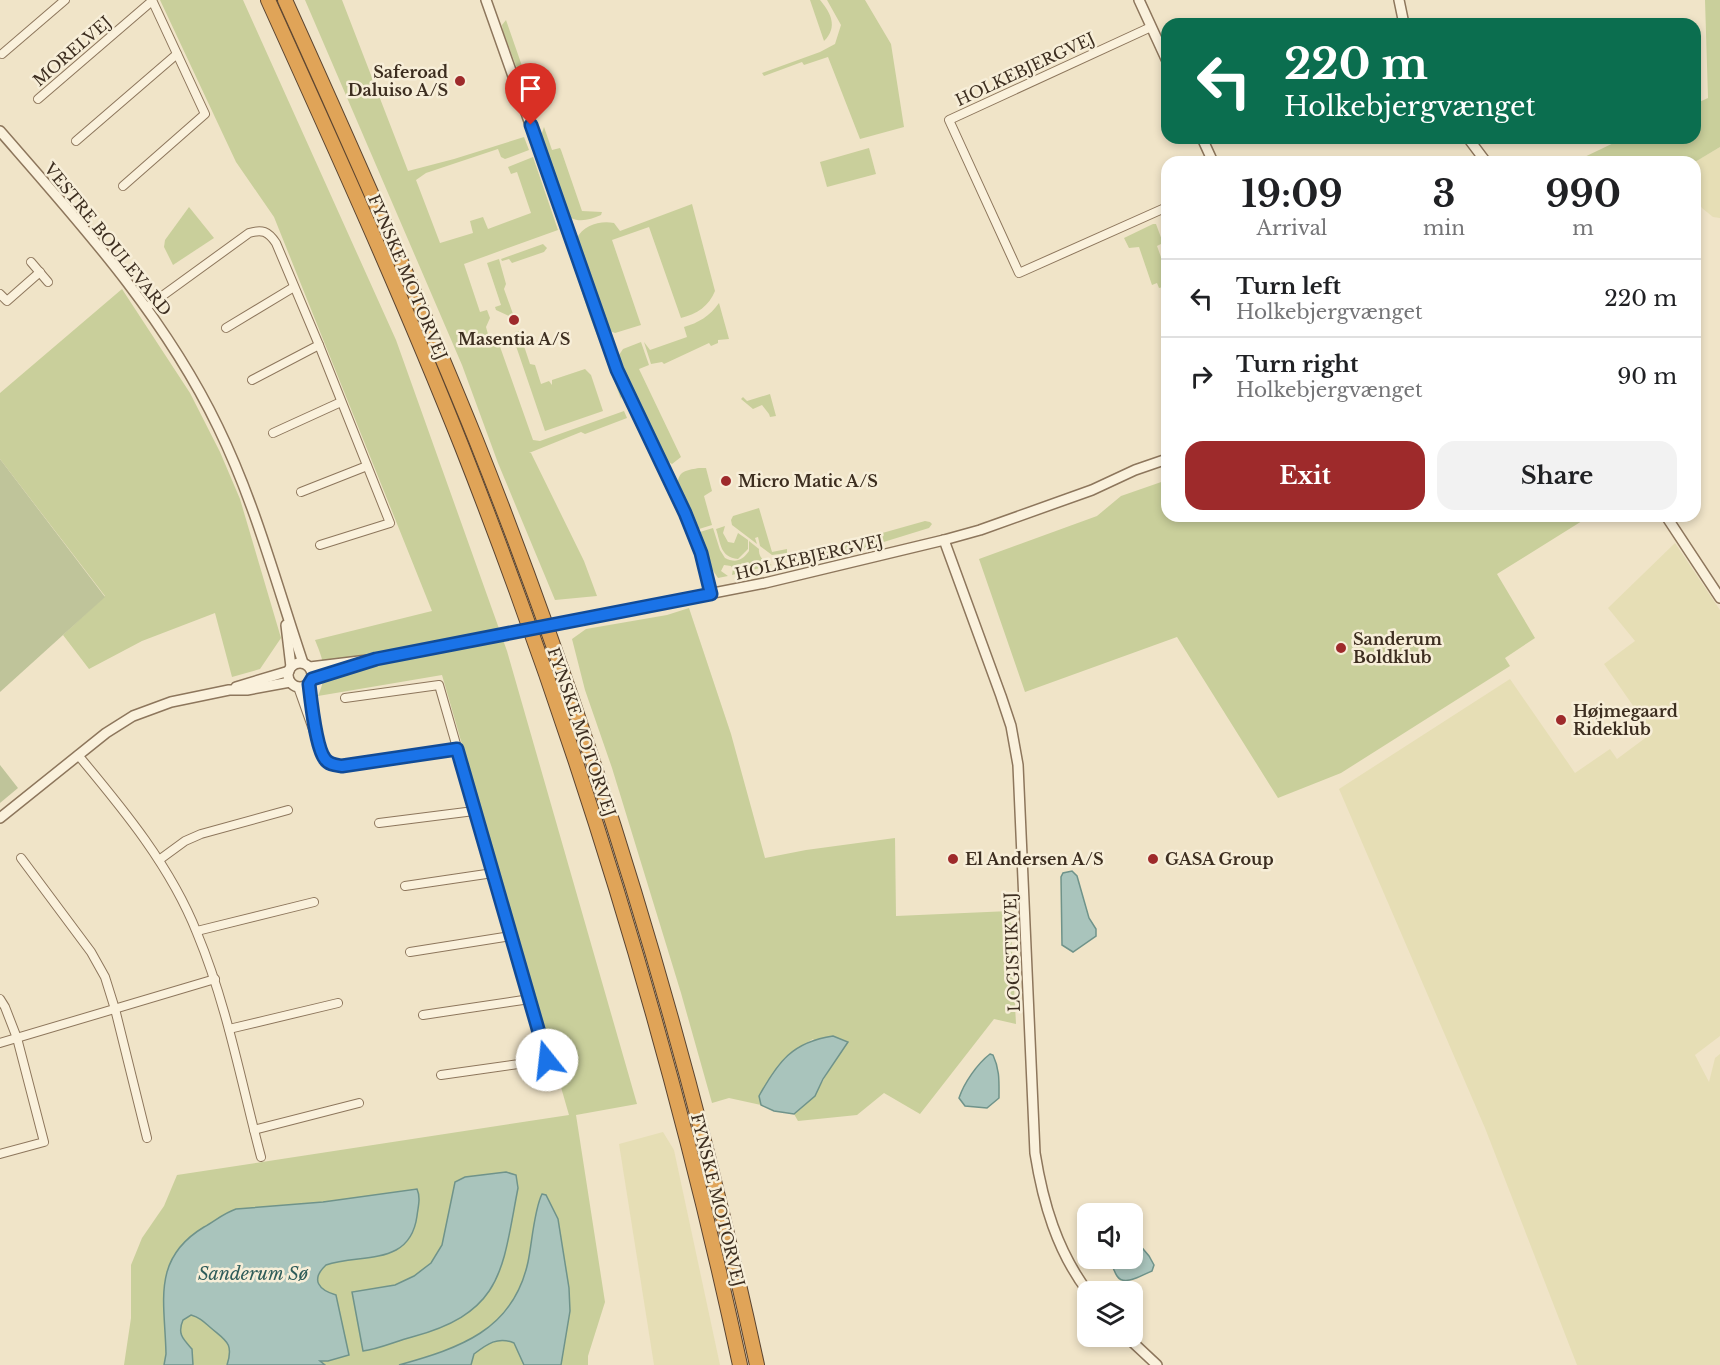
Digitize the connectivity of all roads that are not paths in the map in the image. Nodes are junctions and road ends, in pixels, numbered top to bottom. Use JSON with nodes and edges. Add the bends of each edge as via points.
{"nodes":[{"id":1,"x":65,"y":0,"type":"edge"},
{"id":2,"x":152,"y":0,"type":"edge"},
{"id":3,"x":268,"y":0,"type":"edge"},
{"id":4,"x":285,"y":0,"type":"edge"},
{"id":5,"x":486,"y":0,"type":"edge"},
{"id":6,"x":1139,"y":0,"type":"edge"},
{"id":7,"x":1399,"y":0,"type":"edge"},
{"id":8,"x":1403,"y":18,"type":"edge"},
{"id":9,"x":1151,"y":27,"type":"junction"},
{"id":10,"x":1161,"y":49,"type":"edge"},
{"id":11,"x":2,"y":54,"type":"dead end"},
{"id":12,"x":177,"y":54,"type":"junction"},
{"id":13,"x":38,"y":99,"type":"dead end"},
{"id":14,"x":0,"y":131,"type":"edge"},
{"id":15,"x":76,"y":141,"type":"dead end"},
{"id":16,"x":123,"y":186,"type":"dead end"},
{"id":17,"x":1161,"y":210,"type":"edge"},
{"id":18,"x":32,"y":262,"type":"dead end"},
{"id":19,"x":40,"y":272,"type":"junction"},
{"id":20,"x":48,"y":282,"type":"dead end"},
{"id":21,"x":294,"y":287,"type":"junction"},
{"id":22,"x":0,"y":294,"type":"edge"},
{"id":23,"x":147,"y":307,"type":"junction"},
{"id":24,"x":226,"y":328,"type":"dead end"},
{"id":25,"x":319,"y":345,"type":"junction"},
{"id":26,"x":252,"y":380,"type":"dead end"},
{"id":27,"x":341,"y":402,"type":"junction"},
{"id":28,"x":273,"y":433,"type":"dead end"},
{"id":29,"x":1161,"y":461,"type":"edge"},
{"id":30,"x":367,"y":466,"type":"junction"},
{"id":31,"x":301,"y":492,"type":"dead end"},
{"id":32,"x":1670,"y":522,"type":"edge"},
{"id":33,"x":944,"y":540,"type":"junction"},
{"id":34,"x":320,"y":545,"type":"dead end"},
{"id":35,"x":711,"y":594,"type":"junction"},
{"id":36,"x":1720,"y":598,"type":"edge"},
{"id":37,"x":282,"y":602,"type":"junction"},
{"id":38,"x":376,"y":659,"type":"junction"},
{"id":39,"x":307,"y":665,"type":"junction"},
{"id":40,"x":290,"y":669,"type":"junction"},
{"id":41,"x":310,"y":682,"type":"junction"},
{"id":42,"x":294,"y":685,"type":"junction"},
{"id":43,"x":229,"y":690,"type":"junction"},
{"id":44,"x":345,"y":698,"type":"dead end"},
{"id":45,"x":318,"y":741,"type":"junction"},
{"id":46,"x":457,"y":749,"type":"junction"},
{"id":47,"x":78,"y":755,"type":"junction"},
{"id":48,"x":288,"y":810,"type":"dead end"},
{"id":49,"x":474,"y":811,"type":"junction"},
{"id":50,"x":0,"y":818,"type":"edge"},
{"id":51,"x":379,"y":823,"type":"dead end"},
{"id":52,"x":21,"y":858,"type":"dead end"},
{"id":53,"x":159,"y":860,"type":"junction"},
{"id":54,"x":493,"y":873,"type":"junction"},
{"id":55,"x":405,"y":886,"type":"dead end"},
{"id":56,"x":314,"y":902,"type":"dead end"},
{"id":57,"x":197,"y":931,"type":"junction"},
{"id":58,"x":511,"y":936,"type":"junction"},
{"id":59,"x":410,"y":952,"type":"dead end"},
{"id":60,"x":215,"y":979,"type":"junction"},
{"id":61,"x":0,"y":999,"type":"edge"},
{"id":62,"x":530,"y":999,"type":"junction"},
{"id":63,"x":338,"y":1003,"type":"dead end"},
{"id":64,"x":115,"y":1009,"type":"junction"},
{"id":65,"x":423,"y":1015,"type":"dead end"},
{"id":66,"x":229,"y":1029,"type":"junction"},
{"id":67,"x":17,"y":1038,"type":"junction"},
{"id":68,"x":0,"y":1043,"type":"edge"},
{"id":69,"x":441,"y":1075,"type":"dead end"},
{"id":70,"x":359,"y":1103,"type":"dead end"},
{"id":71,"x":254,"y":1130,"type":"junction"},
{"id":72,"x":147,"y":1138,"type":"dead end"},
{"id":73,"x":0,"y":1154,"type":"edge"},
{"id":74,"x":261,"y":1157,"type":"dead end"},
{"id":75,"x":1081,"y":1281,"type":"edge"},
{"id":76,"x":1138,"y":1347,"type":"edge"},
{"id":77,"x":740,"y":1365,"type":"edge"},
{"id":78,"x":757,"y":1365,"type":"edge"},
{"id":79,"x":1157,"y":1365,"type":"edge"}],
"edges":[{"from":1,"to":11,"type":"street"},
{"from":2,"to":12,"type":"street","name":"MORELVEJ"},
{"from":2,"to":13,"type":"street","name":"MORELVEJ"},
{"from":3,"to":77,"type":"highway","name":"FYNSKE MOTORVEJ","via":[[426,360],[498,542],[557,707],[657,1030]]},
{"from":4,"to":78,"type":"highway","name":"FYNSKE MOTORVEJ","via":[[477,442],[572,702],[660,979]]},
{"from":5,"to":35,"type":"street","via":[[617,370],[685,513],[701,553]]},
{"from":6,"to":9,"type":"street"},
{"from":7,"to":8,"type":"street"},
{"from":9,"to":10,"type":"street"},
{"from":9,"to":17,"type":"street","name":"HOLKEBJERGVEJ","via":[[950,120],[1019,273]]},
{"from":12,"to":15,"type":"street"},
{"from":12,"to":16,"type":"street","name":"MORELVEJ","via":[[205,114]]},
{"from":14,"to":23,"type":"street","name":"VESTRE BOULEVARD"},
{"from":18,"to":19,"type":"street"},
{"from":19,"to":20,"type":"street"},
{"from":19,"to":22,"type":"street","via":[[7,301]]},
{"from":21,"to":23,"type":"street","via":[[270,234],[257,230]]},
{"from":21,"to":24,"type":"street"},
{"from":21,"to":25,"type":"street"},
{"from":23,"to":37,"type":"street","name":"VESTRE BOULEVARD","via":[[195,384],[231,456],[252,505]]},
{"from":25,"to":26,"type":"street"},
{"from":25,"to":27,"type":"street"},
{"from":27,"to":28,"type":"street"},
{"from":27,"to":30,"type":"street"},
{"from":29,"to":33,"type":"street","name":"HOLKEBJERGVEJ","via":[[1081,494]]},
{"from":30,"to":31,"type":"street"},
{"from":30,"to":34,"type":"street","via":[[390,523]]},
{"from":32,"to":36,"type":"street"},
{"from":33,"to":35,"type":"street","name":"HOLKEBJERGVEJ"},
{"from":33,"to":75,"type":"street","name":"LOGISTIKVEJ","via":[[1011,726],[1018,765],[1036,1160],[1050,1219]]},
{"from":35,"to":38,"type":"street","name":"HOLKEBJERGVEJ","bridge":true},
{"from":37,"to":39,"type":"street","name":"VESTRE BOULEVARD"},
{"from":37,"to":40,"type":"street","name":"VESTRE BOULEVARD"},
{"from":38,"to":39,"type":"street","name":"HOLKEBJERGVEJ"},
{"from":38,"to":41,"type":"street","name":"HOLKEBJERGVEJ"},
{"from":39,"to":40,"type":"street","name":"HOLKEBJERGVEJ","via":[[296,663]]},
{"from":39,"to":41,"type":"street","name":"VESTRE BOULEVARD"},
{"from":40,"to":42,"type":"street","name":"VESTRE BOULEVARD"},
{"from":40,"to":43,"type":"street"},
{"from":41,"to":42,"type":"street","name":"HOLKEBJERGVEJ"},
{"from":41,"to":45,"type":"street"},
{"from":42,"to":43,"type":"street"},
{"from":42,"to":45,"type":"street"},
{"from":43,"to":47,"type":"street","via":[[171,702],[133,716]]},
{"from":44,"to":46,"type":"street","via":[[440,685]]},
{"from":45,"to":46,"type":"street","via":[[325,760],[342,766]]},
{"from":46,"to":49,"type":"street"},
{"from":47,"to":50,"type":"street"},
{"from":47,"to":53,"type":"street"},
{"from":48,"to":53,"type":"street","via":[[201,834]]},
{"from":49,"to":51,"type":"street"},
{"from":49,"to":54,"type":"street"},
{"from":52,"to":64,"type":"street","via":[[91,951]]},
{"from":53,"to":57,"type":"street"},
{"from":54,"to":55,"type":"street"},
{"from":54,"to":58,"type":"street"},
{"from":56,"to":57,"type":"street"},
{"from":57,"to":60,"type":"street"},
{"from":58,"to":59,"type":"street"},
{"from":58,"to":62,"type":"street"},
{"from":60,"to":64,"type":"street"},
{"from":60,"to":66,"type":"street"},
{"from":61,"to":67,"type":"street"},
{"from":62,"to":65,"type":"street"},
{"from":62,"to":69,"type":"street","via":[[547,1060]]},
{"from":63,"to":66,"type":"street"},
{"from":64,"to":67,"type":"street"},
{"from":64,"to":72,"type":"street"},
{"from":66,"to":71,"type":"street"},
{"from":67,"to":68,"type":"street"},
{"from":67,"to":73,"type":"street","via":[[44,1142]]},
{"from":70,"to":71,"type":"street"},
{"from":71,"to":74,"type":"street"},
{"from":76,"to":79,"type":"street"}]}
